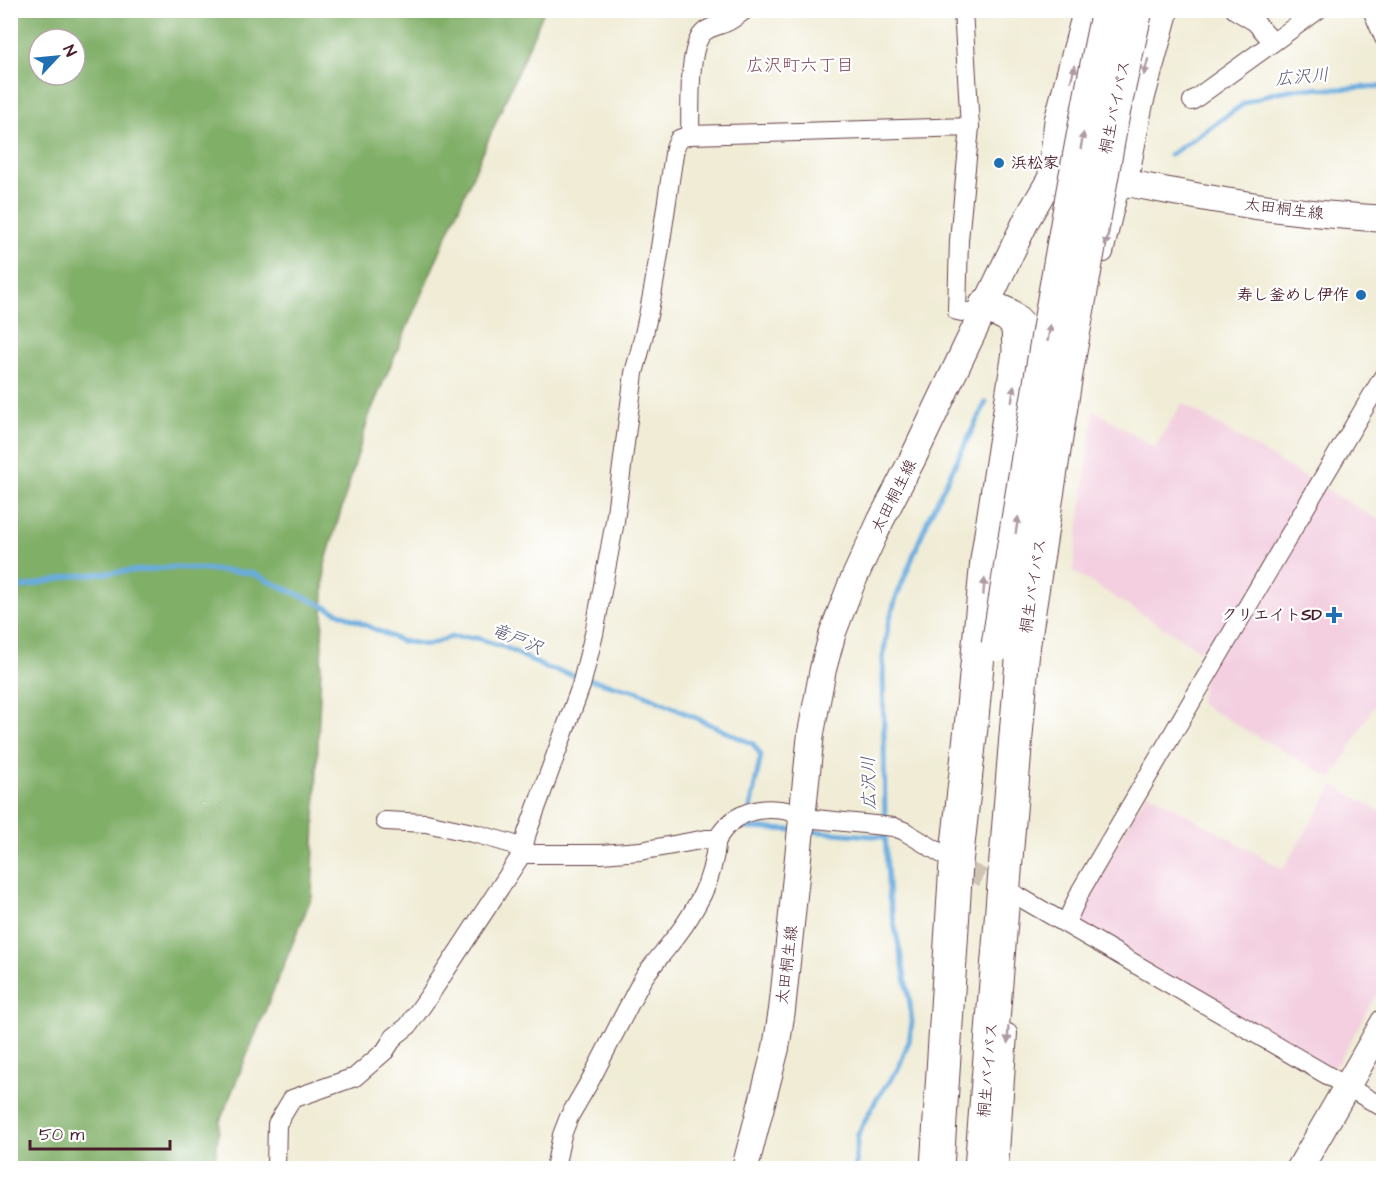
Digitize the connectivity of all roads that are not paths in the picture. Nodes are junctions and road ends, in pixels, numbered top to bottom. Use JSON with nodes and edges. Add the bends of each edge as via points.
{"nodes":[{"id":1,"x":745,"y":10,"type":"edge"},
{"id":2,"x":963,"y":10,"type":"edge"},
{"id":3,"x":1090,"y":10,"type":"edge"},
{"id":4,"x":1108,"y":10,"type":"edge"},
{"id":5,"x":1137,"y":10,"type":"edge"},
{"id":6,"x":1162,"y":10,"type":"edge"},
{"id":7,"x":1236,"y":10,"type":"edge"},
{"id":8,"x":1318,"y":10,"type":"edge"},
{"id":9,"x":1372,"y":10,"type":"edge"},
{"id":10,"x":1383,"y":38,"type":"edge"},
{"id":11,"x":1273,"y":42,"type":"junction"},
{"id":12,"x":1192,"y":100,"type":"dead end"},
{"id":13,"x":970,"y":127,"type":"junction"},
{"id":14,"x":690,"y":135,"type":"junction"},
{"id":15,"x":1054,"y":171,"type":"junction"},
{"id":16,"x":1121,"y":182,"type":"junction"},
{"id":17,"x":1383,"y":219,"type":"edge"},
{"id":18,"x":986,"y":305,"type":"junction"},
{"id":19,"x":1383,"y":375,"type":"edge"},
{"id":20,"x":1010,"y":647,"type":"junction"},
{"id":21,"x":803,"y":815,"type":"junction"},
{"id":22,"x":385,"y":821,"type":"dead end"},
{"id":23,"x":718,"y":839,"type":"junction"},
{"id":24,"x":522,"y":854,"type":"junction"},
{"id":25,"x":962,"y":866,"type":"junction"},
{"id":26,"x":1016,"y":895,"type":"junction"},
{"id":27,"x":1066,"y":923,"type":"junction"},
{"id":28,"x":1383,"y":1022,"type":"edge"},
{"id":29,"x":1347,"y":1087,"type":"junction"},
{"id":30,"x":1383,"y":1108,"type":"edge"},
{"id":31,"x":276,"y":1168,"type":"edge"},
{"id":32,"x":555,"y":1168,"type":"edge"},
{"id":33,"x":745,"y":1168,"type":"edge"},
{"id":34,"x":937,"y":1168,"type":"edge"},
{"id":35,"x":954,"y":1168,"type":"edge"},
{"id":36,"x":981,"y":1168,"type":"edge"},
{"id":37,"x":999,"y":1168,"type":"edge"},
{"id":38,"x":1300,"y":1168,"type":"edge"}],
"edges":[{"from":1,"to":14,"type":"street","via":[[710,28],[698,40],[691,81]]},
{"from":2,"to":13,"type":"street"},
{"from":15,"to":3,"type":"highway","one_way":true,"via":[[1061,122]]},
{"from":20,"to":4,"type":"highway","name":"桐生バイパス","one_way":true,"bridge":true,"via":[[1049,333]]},
{"from":5,"to":20,"type":"highway","name":"桐生バイパス","bridge":true,"via":[[1113,114],[1066,374]]},
{"from":6,"to":16,"type":"highway","one_way":true,"via":[[1136,105]]},
{"from":7,"to":11,"type":"street","via":[[1255,22]]},
{"from":8,"to":11,"type":"street"},
{"from":9,"to":10,"type":"street"},
{"from":11,"to":12,"type":"street"},
{"from":13,"to":14,"type":"street"},
{"from":13,"to":18,"type":"street","via":[[959,240],[957,311],[978,310]]},
{"from":14,"to":24,"type":"street","via":[[679,139],[675,148],[653,286],[634,373],[615,521],[594,634],[581,686]]},
{"from":15,"to":16,"type":"main road","name":"太田桐生線"},
{"from":15,"to":18,"type":"main road","name":"太田桐生線"},
{"from":16,"to":17,"type":"main road","name":"太田桐生線","via":[[1234,203]]},
{"from":16,"to":26,"type":"street","one_way":true,"via":[[1090,310],[1057,514],[1032,704]]},
{"from":18,"to":21,"type":"main road","name":"太田桐生線","via":[[881,520],[833,632],[811,733]]},
{"from":25,"to":18,"type":"highway","one_way":true,"via":[[987,560],[1019,352],[1018,325],[1008,315]]},
{"from":19,"to":27,"type":"street","via":[[1081,890]]},
{"from":20,"to":35,"type":"highway","name":"桐生バイパス","via":[[976,852]]},
{"from":20,"to":36,"type":"highway","name":"桐生バイパス"},
{"from":21,"to":23,"type":"street","via":[[770,809],[746,813],[734,819]]},
{"from":21,"to":25,"type":"street","via":[[904,831]]},
{"from":21,"to":33,"type":"main road","name":"太田桐生線","via":[[776,1048]]},
{"from":22,"to":24,"type":"street","via":[[426,823],[477,834],[512,844]]},
{"from":23,"to":24,"type":"street","via":[[601,854]]},
{"from":23,"to":32,"type":"street","via":[[697,905],[642,980],[569,1117]]},
{"from":24,"to":31,"type":"street","via":[[429,996],[385,1051],[355,1077],[292,1099],[276,1124]]},
{"from":25,"to":34,"type":"highway"},
{"from":26,"to":27,"type":"street"},
{"from":26,"to":37,"type":"street","one_way":true},
{"from":27,"to":29,"type":"street"},
{"from":28,"to":29,"type":"main road"},
{"from":29,"to":30,"type":"street"},
{"from":29,"to":38,"type":"main road"}]}
